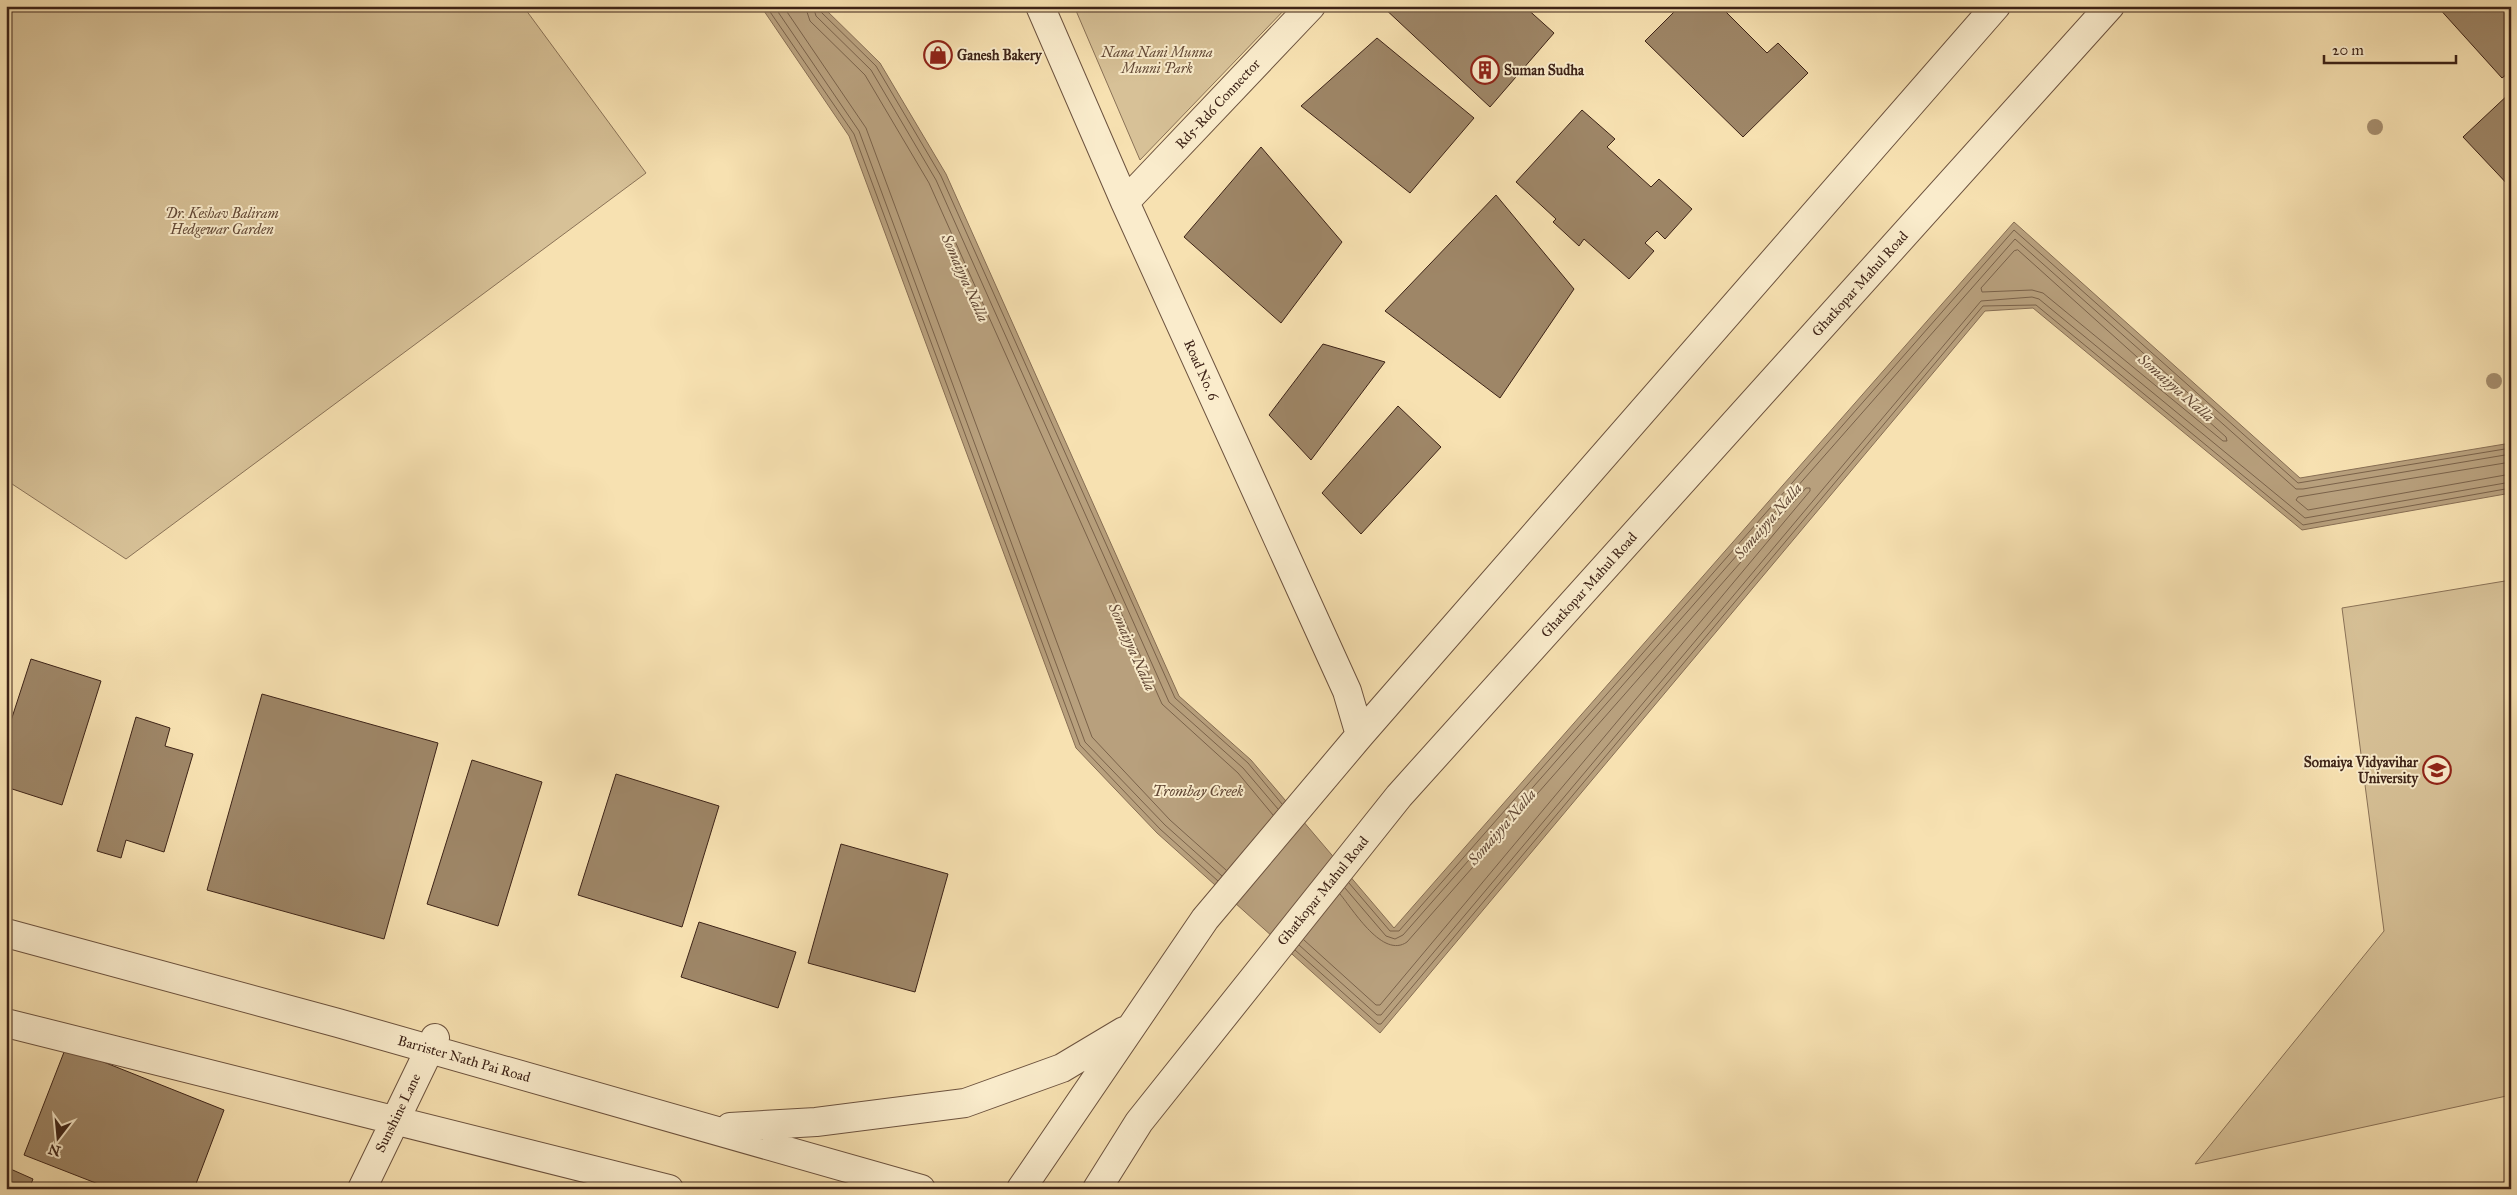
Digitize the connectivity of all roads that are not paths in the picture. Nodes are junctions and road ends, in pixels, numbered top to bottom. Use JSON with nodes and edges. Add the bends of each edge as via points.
{"nodes":[{"id":1,"x":1040,"y":6,"type":"edge"},
{"id":2,"x":1311,"y":6,"type":"edge"},
{"id":3,"x":1996,"y":6,"type":"edge"},
{"id":4,"x":2110,"y":6,"type":"edge"},
{"id":5,"x":1125,"y":202,"type":"junction"},
{"id":6,"x":1360,"y":735,"type":"junction"},
{"id":7,"x":6,"y":933,"type":"edge"},
{"id":8,"x":6,"y":1023,"type":"edge"},
{"id":9,"x":1131,"y":1027,"type":"junction"},
{"id":10,"x":433,"y":1044,"type":"junction"},
{"id":11,"x":394,"y":1119,"type":"junction"},
{"id":12,"x":708,"y":1128,"type":"junction"},
{"id":13,"x":362,"y":1189,"type":"edge"},
{"id":14,"x":669,"y":1189,"type":"edge"},
{"id":15,"x":921,"y":1189,"type":"edge"},
{"id":16,"x":1021,"y":1189,"type":"edge"},
{"id":17,"x":1097,"y":1189,"type":"edge"}],
"edges":[{"from":1,"to":5,"type":"street","name":"Road No. 6"},
{"from":2,"to":5,"type":"street","name":"Rd5-Rd6 Connector"},
{"from":3,"to":6,"type":"street"},
{"from":4,"to":17,"type":"street","name":"Ghatkopar Mahul Road","via":[[1399,796],[1139,1122]]},
{"from":5,"to":6,"type":"street","name":"Road No. 6","via":[[1347,691]]},
{"from":6,"to":9,"type":"street","via":[[1205,919]]},
{"from":7,"to":10,"type":"street","name":"Barrister Nath Pai Road"},
{"from":8,"to":11,"type":"street"},
{"from":9,"to":12,"type":"street","via":[[1062,1068],[965,1103],[816,1122]]},
{"from":9,"to":16,"type":"street"},
{"from":10,"to":11,"type":"street","name":"Sunshine Lane"},
{"from":10,"to":12,"type":"street","name":"Barrister Nath Pai Road"},
{"from":11,"to":13,"type":"street","name":"Sunshine Lane"},
{"from":11,"to":14,"type":"street"},
{"from":12,"to":15,"type":"street","name":"Barrister Nath Pai Road"}]}
